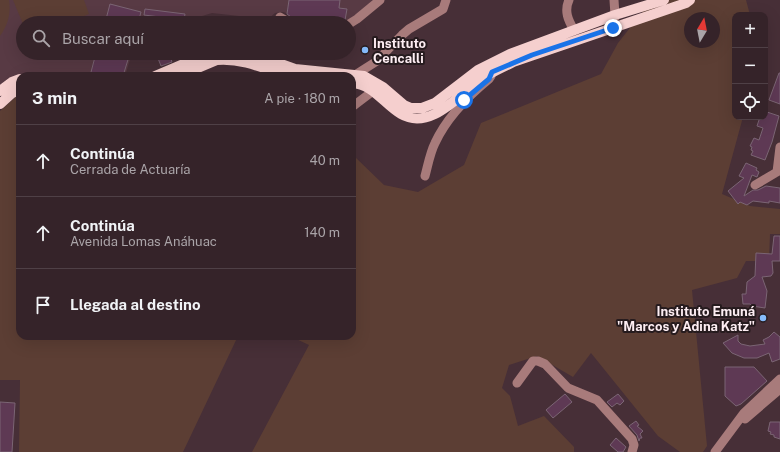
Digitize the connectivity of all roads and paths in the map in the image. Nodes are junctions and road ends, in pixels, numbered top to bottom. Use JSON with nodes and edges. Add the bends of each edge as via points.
{"nodes":[{"id":1,"x":380,"y":0,"type":"edge"},
{"id":2,"x":446,"y":0,"type":"edge"},
{"id":3,"x":569,"y":0,"type":"edge"},
{"id":4,"x":614,"y":0,"type":"edge"},
{"id":5,"x":664,"y":0,"type":"edge"},
{"id":6,"x":690,"y":0,"type":"edge"},
{"id":7,"x":615,"y":15,"type":"junction"},
{"id":8,"x":356,"y":20,"type":"edge"},
{"id":9,"x":613,"y":28,"type":"junction"},
{"id":10,"x":574,"y":30,"type":"junction"},
{"id":11,"x":193,"y":60,"type":"edge"},
{"id":12,"x":217,"y":60,"type":"edge"},
{"id":13,"x":231,"y":60,"type":"edge"},
{"id":14,"x":270,"y":60,"type":"edge"},
{"id":15,"x":164,"y":72,"type":"edge"},
{"id":16,"x":188,"y":72,"type":"edge"},
{"id":17,"x":275,"y":72,"type":"edge"},
{"id":18,"x":311,"y":72,"type":"edge"},
{"id":19,"x":492,"y":72,"type":"junction"},
{"id":20,"x":356,"y":78,"type":"edge"},
{"id":21,"x":356,"y":79,"type":"edge"},
{"id":22,"x":16,"y":80,"type":"edge"},
{"id":23,"x":376,"y":87,"type":"junction"},
{"id":24,"x":0,"y":91,"type":"edge"},
{"id":25,"x":16,"y":91,"type":"edge"},
{"id":26,"x":0,"y":104,"type":"edge"},
{"id":27,"x":356,"y":104,"type":"edge"},
{"id":28,"x":780,"y":147,"type":"edge"},
{"id":29,"x":778,"y":173,"type":"edge"},
{"id":30,"x":425,"y":176,"type":"dead end"},
{"id":31,"x":755,"y":185,"type":"dead end"},
{"id":32,"x":780,"y":379,"type":"edge"},
{"id":33,"x":517,"y":383,"type":"dead end"},
{"id":34,"x":780,"y":389,"type":"edge"},
{"id":35,"x":735,"y":424,"type":"junction"},
{"id":36,"x":632,"y":452,"type":"edge"},
{"id":37,"x":715,"y":452,"type":"edge"}],
"edges":[{"from":1,"to":8,"type":"street"},
{"from":2,"to":20,"type":"street","via":[[443,9],[409,29]]},
{"from":3,"to":10,"type":"street","via":[[567,17]]},
{"from":4,"to":7,"type":"street"},
{"from":5,"to":7,"type":"main road"},
{"from":6,"to":9,"type":"main road"},
{"from":7,"to":9,"type":"street"},
{"from":7,"to":10,"type":"main road"},
{"from":9,"to":19,"type":"main road","via":[[532,55]]},
{"from":10,"to":23,"type":"main road","via":[[491,63],[435,104],[427,107],[408,107]]},
{"from":11,"to":15,"type":"main road"},
{"from":12,"to":16,"type":"main road"},
{"from":13,"to":17,"type":"main road"},
{"from":14,"to":18,"type":"main road"},
{"from":19,"to":23,"type":"main road","via":[[444,109],[422,118],[399,113]]},
{"from":19,"to":30,"type":"street","via":[[489,79],[464,100],[447,122],[434,143]]},
{"from":21,"to":23,"type":"main road","via":[[364,76]]},
{"from":22,"to":24,"type":"main road"},
{"from":23,"to":27,"type":"street"},
{"from":25,"to":26,"type":"main road"},
{"from":28,"to":29,"type":"street"},
{"from":29,"to":31,"type":"street"},
{"from":32,"to":35,"type":"street"},
{"from":33,"to":36,"type":"street","via":[[533,362],[538,360],[545,364],[568,388],[597,400],[632,439]]},
{"from":34,"to":35,"type":"street","via":[[748,417]]},
{"from":35,"to":37,"type":"street"}]}
